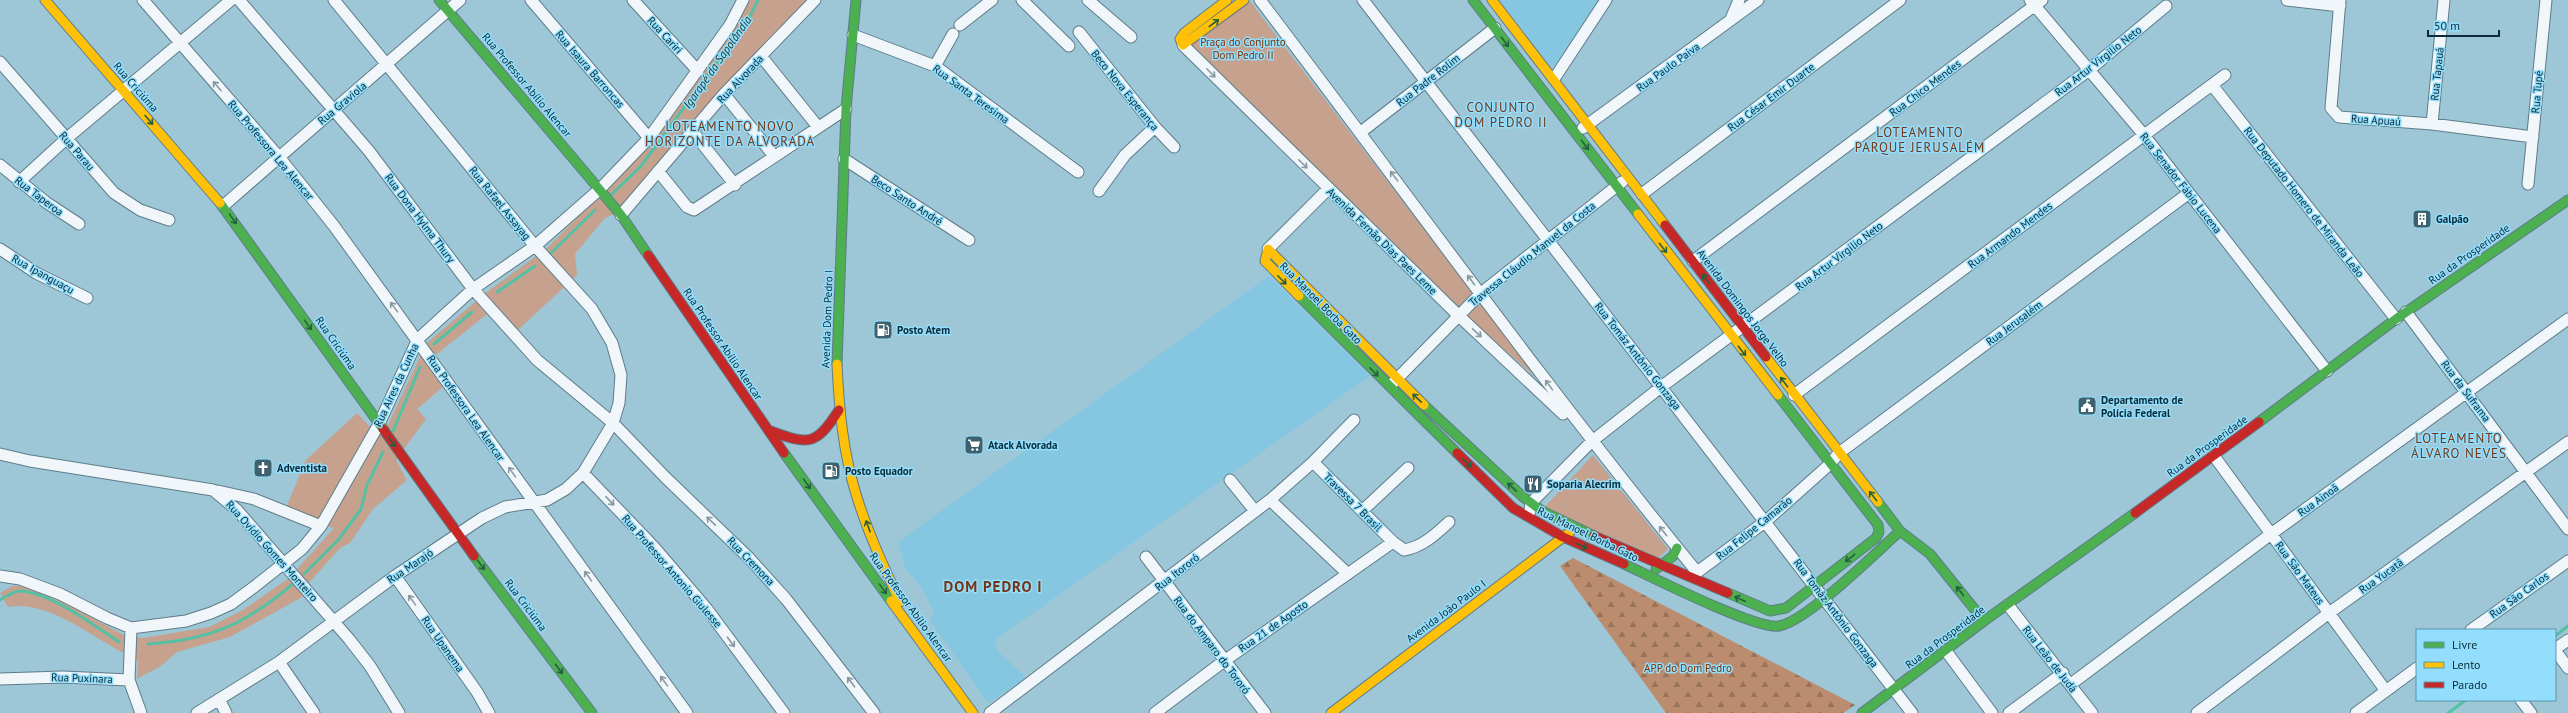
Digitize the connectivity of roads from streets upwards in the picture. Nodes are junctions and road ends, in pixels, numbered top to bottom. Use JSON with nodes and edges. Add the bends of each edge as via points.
{"nodes":[{"id":1,"x":45,"y":0,"type":"edge"},
{"id":2,"x":143,"y":0,"type":"edge"},
{"id":3,"x":230,"y":0,"type":"edge"},
{"id":4,"x":238,"y":0,"type":"edge"},
{"id":5,"x":334,"y":0,"type":"edge"},
{"id":6,"x":439,"y":0,"type":"edge"},
{"id":7,"x":460,"y":0,"type":"edge"},
{"id":8,"x":531,"y":0,"type":"edge"},
{"id":9,"x":633,"y":0,"type":"edge"},
{"id":10,"x":815,"y":0,"type":"edge"},
{"id":11,"x":856,"y":0,"type":"edge"},
{"id":12,"x":992,"y":0,"type":"edge"},
{"id":13,"x":1022,"y":0,"type":"edge"},
{"id":14,"x":1088,"y":0,"type":"edge"},
{"id":15,"x":1227,"y":0,"type":"edge"},
{"id":16,"x":1244,"y":0,"type":"edge"},
{"id":17,"x":1260,"y":0,"type":"edge"},
{"id":18,"x":1364,"y":0,"type":"edge"},
{"id":19,"x":1473,"y":0,"type":"edge"},
{"id":20,"x":1492,"y":0,"type":"edge"},
{"id":21,"x":1606,"y":0,"type":"edge"},
{"id":22,"x":1740,"y":0,"type":"edge"},
{"id":23,"x":1758,"y":0,"type":"edge"},
{"id":24,"x":1900,"y":0,"type":"edge"},
{"id":25,"x":2287,"y":0,"type":"edge"},
{"id":26,"x":2444,"y":0,"type":"edge"},
{"id":27,"x":2546,"y":0,"type":"edge"},
{"id":28,"x":740,"y":2,"type":"edge"},
{"id":29,"x":2035,"y":2,"type":"edge"},
{"id":30,"x":2340,"y":3,"type":"edge"},
{"id":31,"x":2166,"y":6,"type":"dead end"},
{"id":32,"x":448,"y":10,"type":"junction"},
{"id":33,"x":1730,"y":22,"type":"junction"},
{"id":34,"x":960,"y":25,"type":"dead end"},
{"id":35,"x":1495,"y":28,"type":"junction"},
{"id":36,"x":1079,"y":32,"type":"dead end"},
{"id":37,"x":953,"y":34,"type":"dead end"},
{"id":38,"x":853,"y":35,"type":"junction"},
{"id":39,"x":1130,"y":36,"type":"dead end"},
{"id":40,"x":180,"y":44,"type":"junction"},
{"id":41,"x":1183,"y":45,"type":"junction"},
{"id":42,"x":1069,"y":46,"type":"dead end"},
{"id":43,"x":761,"y":56,"type":"junction"},
{"id":44,"x":0,"y":62,"type":"edge"},
{"id":45,"x":388,"y":65,"type":"junction"},
{"id":46,"x":935,"y":66,"type":"junction"},
{"id":47,"x":2089,"y":70,"type":"junction"},
{"id":48,"x":698,"y":71,"type":"junction"},
{"id":49,"x":2225,"y":75,"type":"dead end"},
{"id":50,"x":1554,"y":79,"type":"junction"},
{"id":51,"x":1426,"y":81,"type":"junction"},
{"id":52,"x":2212,"y":85,"type":"junction"},
{"id":53,"x":123,"y":90,"type":"junction"},
{"id":54,"x":724,"y":94,"type":"junction"},
{"id":55,"x":846,"y":109,"type":"junction"},
{"id":56,"x":333,"y":110,"type":"junction"},
{"id":57,"x":2432,"y":124,"type":"junction"},
{"id":58,"x":1588,"y":125,"type":"junction"},
{"id":59,"x":818,"y":126,"type":"junction"},
{"id":60,"x":1155,"y":128,"type":"junction"},
{"id":61,"x":693,"y":132,"type":"junction"},
{"id":62,"x":1361,"y":132,"type":"junction"},
{"id":63,"x":1576,"y":133,"type":"junction"},
{"id":64,"x":2144,"y":135,"type":"junction"},
{"id":65,"x":2533,"y":137,"type":"junction"},
{"id":66,"x":649,"y":138,"type":"junction"},
{"id":67,"x":66,"y":139,"type":"junction"},
{"id":68,"x":1174,"y":147,"type":"dead end"},
{"id":69,"x":774,"y":156,"type":"junction"},
{"id":70,"x":278,"y":157,"type":"junction"},
{"id":71,"x":844,"y":159,"type":"junction"},
{"id":72,"x":0,"y":165,"type":"edge"},
{"id":73,"x":658,"y":171,"type":"junction"},
{"id":74,"x":1078,"y":172,"type":"dead end"},
{"id":75,"x":1629,"y":177,"type":"junction"},
{"id":76,"x":19,"y":182,"type":"junction"},
{"id":77,"x":2528,"y":184,"type":"dead end"},
{"id":78,"x":735,"y":185,"type":"junction"},
{"id":79,"x":1616,"y":187,"type":"junction"},
{"id":80,"x":1328,"y":188,"type":"junction"},
{"id":81,"x":600,"y":189,"type":"junction"},
{"id":82,"x":1099,"y":191,"type":"dead end"},
{"id":83,"x":2189,"y":193,"type":"junction"},
{"id":84,"x":1642,"y":194,"type":"junction"},
{"id":85,"x":2568,"y":200,"type":"edge"},
{"id":86,"x":224,"y":206,"type":"junction"},
{"id":87,"x":621,"y":216,"type":"junction"},
{"id":88,"x":169,"y":220,"type":"dead end"},
{"id":89,"x":79,"y":224,"type":"dead end"},
{"id":90,"x":969,"y":240,"type":"dead end"},
{"id":91,"x":1549,"y":240,"type":"junction"},
{"id":92,"x":535,"y":246,"type":"junction"},
{"id":93,"x":0,"y":249,"type":"edge"},
{"id":94,"x":1268,"y":249,"type":"junction"},
{"id":95,"x":1693,"y":261,"type":"junction"},
{"id":96,"x":473,"y":289,"type":"junction"},
{"id":97,"x":1481,"y":293,"type":"junction"},
{"id":98,"x":87,"y":298,"type":"dead end"},
{"id":99,"x":2406,"y":312,"type":"junction"},
{"id":100,"x":1458,"y":315,"type":"junction"},
{"id":101,"x":2396,"y":319,"type":"junction"},
{"id":102,"x":2568,"y":319,"type":"edge"},
{"id":103,"x":1743,"y":327,"type":"junction"},
{"id":104,"x":1730,"y":336,"type":"junction"},
{"id":105,"x":418,"y":338,"type":"junction"},
{"id":106,"x":2327,"y":371,"type":"junction"},
{"id":107,"x":1396,"y":379,"type":"junction"},
{"id":108,"x":1388,"y":387,"type":"junction"},
{"id":109,"x":1662,"y":387,"type":"junction"},
{"id":110,"x":2467,"y":392,"type":"junction"},
{"id":111,"x":1794,"y":395,"type":"junction"},
{"id":112,"x":839,"y":410,"type":"junction"},
{"id":113,"x":1354,"y":420,"type":"dead end"},
{"id":114,"x":613,"y":423,"type":"junction"},
{"id":115,"x":379,"y":424,"type":"junction"},
{"id":116,"x":768,"y":430,"type":"junction"},
{"id":117,"x":1584,"y":433,"type":"junction"},
{"id":118,"x":821,"y":435,"type":"junction"},
{"id":119,"x":798,"y":441,"type":"junction"},
{"id":120,"x":1591,"y":442,"type":"junction"},
{"id":121,"x":2568,"y":442,"type":"edge"},
{"id":122,"x":1839,"y":453,"type":"junction"},
{"id":123,"x":0,"y":454,"type":"edge"},
{"id":124,"x":2214,"y":456,"type":"junction"},
{"id":125,"x":848,"y":461,"type":"junction"},
{"id":126,"x":790,"y":462,"type":"junction"},
{"id":127,"x":1313,"y":462,"type":"junction"},
{"id":128,"x":1830,"y":464,"type":"junction"},
{"id":129,"x":1408,"y":468,"type":"dead end"},
{"id":130,"x":2527,"y":472,"type":"junction"},
{"id":131,"x":583,"y":473,"type":"junction"},
{"id":132,"x":1230,"y":480,"type":"dead end"},
{"id":133,"x":213,"y":490,"type":"junction"},
{"id":134,"x":1270,"y":500,"type":"junction"},
{"id":135,"x":1531,"y":503,"type":"junction"},
{"id":136,"x":535,"y":504,"type":"junction"},
{"id":137,"x":1362,"y":511,"type":"junction"},
{"id":138,"x":1255,"y":512,"type":"junction"},
{"id":139,"x":1529,"y":519,"type":"junction"},
{"id":140,"x":1766,"y":521,"type":"junction"},
{"id":141,"x":1449,"y":522,"type":"dead end"},
{"id":142,"x":321,"y":526,"type":"junction"},
{"id":143,"x":1576,"y":528,"type":"junction"},
{"id":144,"x":2568,"y":529,"type":"edge"},
{"id":145,"x":1900,"y":532,"type":"junction"},
{"id":146,"x":458,"y":534,"type":"junction"},
{"id":147,"x":2271,"y":534,"type":"junction"},
{"id":148,"x":1563,"y":537,"type":"junction"},
{"id":149,"x":873,"y":540,"type":"junction"},
{"id":150,"x":1393,"y":542,"type":"junction"},
{"id":151,"x":853,"y":548,"type":"junction"},
{"id":152,"x":1677,"y":548,"type":"junction"},
{"id":153,"x":1146,"y":556,"type":"dead end"},
{"id":154,"x":2568,"y":561,"type":"edge"},
{"id":155,"x":284,"y":563,"type":"junction"},
{"id":156,"x":1662,"y":565,"type":"junction"},
{"id":157,"x":1348,"y":574,"type":"junction"},
{"id":158,"x":1644,"y":575,"type":"junction"},
{"id":159,"x":1694,"y":575,"type":"junction"},
{"id":160,"x":0,"y":576,"type":"edge"},
{"id":161,"x":395,"y":576,"type":"junction"},
{"id":162,"x":1165,"y":582,"type":"junction"},
{"id":163,"x":1815,"y":586,"type":"junction"},
{"id":164,"x":1676,"y":589,"type":"junction"},
{"id":165,"x":1824,"y":597,"type":"junction"},
{"id":166,"x":2008,"y":605,"type":"junction"},
{"id":167,"x":2329,"y":613,"type":"junction"},
{"id":168,"x":334,"y":621,"type":"junction"},
{"id":169,"x":1984,"y":621,"type":"junction"},
{"id":170,"x":911,"y":627,"type":"junction"},
{"id":171,"x":131,"y":628,"type":"junction"},
{"id":172,"x":2472,"y":629,"type":"edge"},
{"id":173,"x":2568,"y":640,"type":"edge"},
{"id":174,"x":2556,"y":648,"type":"edge"},
{"id":175,"x":2556,"y":650,"type":"edge"},
{"id":176,"x":1946,"y":651,"type":"junction"},
{"id":177,"x":1224,"y":661,"type":"junction"},
{"id":178,"x":279,"y":662,"type":"junction"},
{"id":179,"x":2568,"y":668,"type":"edge"},
{"id":180,"x":2416,"y":669,"type":"edge"},
{"id":181,"x":2062,"y":674,"type":"junction"},
{"id":182,"x":0,"y":679,"type":"edge"},
{"id":183,"x":129,"y":680,"type":"junction"},
{"id":184,"x":2071,"y":684,"type":"junction"},
{"id":185,"x":1895,"y":690,"type":"junction"},
{"id":186,"x":2386,"y":691,"type":"junction"},
{"id":187,"x":219,"y":699,"type":"junction"},
{"id":188,"x":2522,"y":701,"type":"edge"},
{"id":189,"x":141,"y":713,"type":"edge"},
{"id":190,"x":196,"y":713,"type":"edge"},
{"id":191,"x":226,"y":713,"type":"edge"},
{"id":192,"x":314,"y":713,"type":"edge"},
{"id":193,"x":399,"y":713,"type":"edge"},
{"id":194,"x":489,"y":713,"type":"edge"},
{"id":195,"x":592,"y":713,"type":"edge"},
{"id":196,"x":687,"y":713,"type":"edge"},
{"id":197,"x":784,"y":713,"type":"edge"},
{"id":198,"x":874,"y":713,"type":"edge"},
{"id":199,"x":973,"y":713,"type":"edge"},
{"id":200,"x":990,"y":713,"type":"edge"},
{"id":201,"x":1155,"y":713,"type":"edge"},
{"id":202,"x":1265,"y":713,"type":"edge"},
{"id":203,"x":1331,"y":713,"type":"edge"},
{"id":204,"x":1862,"y":713,"type":"edge"},
{"id":205,"x":1912,"y":713,"type":"edge"},
{"id":206,"x":1992,"y":713,"type":"edge"},
{"id":207,"x":2009,"y":713,"type":"edge"},
{"id":208,"x":2092,"y":713,"type":"edge"},
{"id":209,"x":2197,"y":713,"type":"edge"},
{"id":210,"x":2356,"y":713,"type":"edge"},
{"id":211,"x":2531,"y":713,"type":"edge"}],
"edges":[{"from":1,"to":53,"type":"street","name":"Rua Criciúma"},
{"from":2,"to":40,"type":"street","name":"Rua Professora Lea Alencar"},
{"from":3,"to":40,"type":"street"},
{"from":4,"to":56,"type":"street","name":"Rua Dona Hylma Thury"},
{"from":5,"to":45,"type":"street","name":"Rua Rafael Assayag"},
{"from":6,"to":32,"type":"street","name":"Rua Professor Abílio Alencar"},
{"from":7,"to":32,"type":"street","name":"Rua Graviola"},
{"from":8,"to":66,"type":"street","name":"Rua Isaura Barroncas"},
{"from":9,"to":48,"type":"street","name":"Rua Cariri"},
{"from":10,"to":43,"type":"street","name":"Rua Alvorada"},
{"from":11,"to":38,"type":"street","name":"Avenida Dom Pedro I"},
{"from":12,"to":34,"type":"street"},
{"from":13,"to":42,"type":"street"},
{"from":14,"to":39,"type":"street"},
{"from":15,"to":41,"type":"street","via":[[1184,33],[1180,39]]},
{"from":41,"to":16,"type":"street","one_way":true},
{"from":17,"to":62,"type":"street","name":"Avenida Fernão Dias Paes Leme"},
{"from":18,"to":51,"type":"street","name":"Rua Tomáz Antônio Gonzaga"},
{"from":19,"to":35,"type":"street"},
{"from":20,"to":50,"type":"street","name":"Avenida Domingos Jorge Velho"},
{"from":21,"to":50,"type":"street"},
{"from":22,"to":33,"type":"street"},
{"from":23,"to":33,"type":"street","name":"Rua Paulo Paiva"},
{"from":24,"to":84,"type":"street","name":"Rua César Emir Duarte"},
{"from":25,"to":30,"type":"street"},
{"from":26,"to":57,"type":"street","name":"Rua Tapauá"},
{"from":27,"to":65,"type":"street","name":"Rua Tupé"},
{"from":28,"to":48,"type":"street","name":"Rua Aires da Cunha","via":[[730,25]]},
{"from":29,"to":47,"type":"street","name":"Rua Senador Fábio Lucena"},
{"from":29,"to":95,"type":"street","name":"Rua Chico Mendes"},
{"from":30,"to":57,"type":"street","name":"Rua Apuaú","via":[[2332,111],[2339,117]]},
{"from":31,"to":47,"type":"street","name":"Rua Artur Virgilio Neto"},
{"from":32,"to":45,"type":"street","name":"Rua Graviola"},
{"from":32,"to":81,"type":"street","name":"Rua Professor Abílio Alencar"},
{"from":33,"to":58,"type":"street","name":"Rua Paulo Paiva"},
{"from":35,"to":51,"type":"street","name":"Rua Padre Rolim"},
{"from":35,"to":63,"type":"street","one_way":true},
{"from":36,"to":60,"type":"street","name":"Beco Nova Esperança"},
{"from":37,"to":46,"type":"street"},
{"from":38,"to":46,"type":"street","name":"Rua Santa Teresima"},
{"from":38,"to":55,"type":"street","name":"Avenida Dom Pedro I"},
{"from":40,"to":53,"type":"street"},
{"from":70,"to":40,"type":"street","name":"Rua Professora Lea Alencar","one_way":true},
{"from":41,"to":80,"type":"street","name":"Avenida Fernão Dias Paes Leme","one_way":true},
{"from":43,"to":54,"type":"street","name":"Rua Alvorada"},
{"from":43,"to":59,"type":"street"},
{"from":44,"to":67,"type":"street","name":"Rua Parau"},
{"from":45,"to":56,"type":"street","name":"Rua Graviola"},
{"from":45,"to":92,"type":"street","name":"Rua Rafael Assayag"},
{"from":46,"to":74,"type":"street","name":"Rua Santa Teresima"},
{"from":47,"to":64,"type":"street","name":"Rua Senador Fábio Lucena"},
{"from":47,"to":103,"type":"street","name":"Rua Artur Virgilio Neto"},
{"from":48,"to":66,"type":"street","name":"Rua Aires da Cunha"},
{"from":49,"to":52,"type":"street","name":"Rua Armando Mendes"},
{"from":50,"to":58,"type":"street","name":"Avenida Domingos Jorge Velho"},
{"from":51,"to":62,"type":"street","name":"Rua Padre Rolim"},
{"from":51,"to":91,"type":"street","name":"Rua Tomáz Antônio Gonzaga"},
{"from":52,"to":64,"type":"street","name":"Rua Armando Mendes"},
{"from":52,"to":101,"type":"street","name":"Rua Deputado Homero de Miranda Leão"},
{"from":53,"to":67,"type":"street"},
{"from":53,"to":86,"type":"street","name":"Rua Criciúma","one_way":true},
{"from":54,"to":61,"type":"street","name":"Rua Alvorada"},
{"from":54,"to":69,"type":"street"},
{"from":55,"to":59,"type":"street"},
{"from":55,"to":71,"type":"street","name":"Avenida Dom Pedro I"},
{"from":56,"to":70,"type":"street","name":"Rua Graviola"},
{"from":56,"to":96,"type":"street","name":"Rua Dona Hylma Thury","via":[[422,219]]},
{"from":57,"to":65,"type":"street","name":"Rua Apuaú"},
{"from":58,"to":63,"type":"street","name":"Rua Paulo Paiva"},
{"from":58,"to":75,"type":"street","name":"Avenida Domingos Jorge Velho"},
{"from":59,"to":69,"type":"street"},
{"from":60,"to":68,"type":"street","name":"Beco Nova Esperança"},
{"from":60,"to":82,"type":"street","via":[[1125,156]]},
{"from":61,"to":73,"type":"street","name":"Rua Alvorada"},
{"from":61,"to":78,"type":"street"},
{"from":97,"to":62,"type":"street","name":"Avenida Fernão Dias Paes Leme","one_way":true},
{"from":63,"to":79,"type":"street","one_way":true},
{"from":64,"to":83,"type":"street","name":"Rua Senador Fábio Lucena"},
{"from":64,"to":111,"type":"street","name":"Rua Armando Mendes"},
{"from":65,"to":77,"type":"street","name":"Rua Tupé"},
{"from":66,"to":81,"type":"street","name":"Rua Aires da Cunha"},
{"from":67,"to":76,"type":"street"},
{"from":67,"to":88,"type":"street","name":"Rua Parau","via":[[114,193],[140,210]]},
{"from":69,"to":78,"type":"street"},
{"from":70,"to":86,"type":"street","name":"Rua Graviola"},
{"from":105,"to":70,"type":"street","name":"Rua Professora Lea Alencar","one_way":true,"via":[[334,226]]},
{"from":71,"to":90,"type":"street","name":"Beco Santo André"},
{"from":71,"to":112,"type":"street","name":"Avenida Dom Pedro I","via":[[837,349]]},
{"from":72,"to":76,"type":"street","name":"Rua Taperoa"},
{"from":73,"to":78,"type":"street","via":[[687,207],[694,210]]},
{"from":73,"to":87,"type":"street","name":"Rua Alvorada"},
{"from":75,"to":79,"type":"street","name":"Travessa Cláudio Manuel da Costa"},
{"from":75,"to":84,"type":"street","name":"Avenida Domingos Jorge Velho"},
{"from":76,"to":89,"type":"street","name":"Rua Taperoa"},
{"from":79,"to":91,"type":"street","name":"Travessa Cláudio Manuel da Costa"},
{"from":79,"to":104,"type":"street","one_way":true},
{"from":80,"to":94,"type":"street"},
{"from":80,"to":100,"type":"street","name":"Avenida Fernão Dias Paes Leme"},
{"from":81,"to":87,"type":"street","name":"Rua Professor Abílio Alencar"},
{"from":81,"to":92,"type":"street","name":"Rua Aires da Cunha"},
{"from":83,"to":106,"type":"street","name":"Rua Senador Fábio Lucena"},
{"from":83,"to":122,"type":"street","name":"Rua Jerusalém"},
{"from":84,"to":95,"type":"street","name":"Avenida Domingos Jorge Velho"},
{"from":85,"to":99,"type":"street","name":"Rua da Prosperidade"},
{"from":86,"to":115,"type":"street","name":"Rua Criciúma","one_way":true},
{"from":87,"to":116,"type":"street","name":"Rua Professor Abílio Alencar"},
{"from":91,"to":97,"type":"street","name":"Travessa Cláudio Manuel da Costa"},
{"from":91,"to":109,"type":"street","name":"Rua Tomáz Antônio Gonzaga"},
{"from":92,"to":96,"type":"street","name":"Rua Aires da Cunha"},
{"from":92,"to":114,"type":"street","name":"Rua Rafael Assayag","via":[[592,309],[612,343],[620,375],[619,403]]},
{"from":93,"to":98,"type":"street","name":"Rua Ipanguaçu","via":[[36,273]]},
{"from":94,"to":107,"type":"street","name":"Rua Manoel Borba Gato"},
{"from":94,"to":108,"type":"street","name":"Rua Manoel Borba Gato","one_way":true,"via":[[1265,261],[1269,267]]},
{"from":103,"to":95,"type":"street","name":"Avenida Domingos Jorge Velho","one_way":true},
{"from":96,"to":105,"type":"street","name":"Rua Aires da Cunha"},
{"from":96,"to":114,"type":"street","name":"Rua Dona Hylma Thury","via":[[537,360]]},
{"from":97,"to":100,"type":"street","name":"Travessa Cláudio Manuel da Costa"},
{"from":117,"to":97,"type":"street","name":"Avenida Fernão Dias Paes Leme","one_way":true},
{"from":99,"to":101,"type":"street","name":"Rua da Prosperidade"},
{"from":99,"to":110,"type":"street","name":"Rua da Suframa"},
{"from":100,"to":107,"type":"street","name":"Travessa Cláudio Manuel da Costa"},
{"from":100,"to":117,"type":"street","name":"Avenida Fernão Dias Paes Leme","one_way":true},
{"from":101,"to":106,"type":"street","name":"Rua da Prosperidade"},
{"from":102,"to":110,"type":"street","name":"Rua Ainoã"},
{"from":103,"to":104,"type":"street","name":"Rua Artur Virgilio Neto"},
{"from":111,"to":103,"type":"street","name":"Avenida Domingos Jorge Velho","one_way":true},
{"from":104,"to":109,"type":"street","name":"Rua Artur Virgilio Neto"},
{"from":104,"to":128,"type":"street","one_way":true},
{"from":105,"to":115,"type":"street","name":"Rua Aires da Cunha"},
{"from":136,"to":105,"type":"street","name":"Rua Professora Lea Alencar","one_way":true},
{"from":106,"to":124,"type":"street","name":"Rua da Prosperidade"},
{"from":107,"to":108,"type":"street","name":"Travessa Cláudio Manuel da Costa"},
{"from":135,"to":107,"type":"street","name":"Rua Manoel Borba Gato","one_way":true},
{"from":108,"to":139,"type":"street","name":"Rua Manoel Borba Gato","one_way":true,"via":[[1513,508]]},
{"from":109,"to":120,"type":"street","name":"Rua Artur Virgilio Neto"},
{"from":109,"to":140,"type":"street","name":"Rua Tomáz Antônio Gonzaga"},
{"from":110,"to":130,"type":"street","name":"Rua da Suframa"},
{"from":110,"to":147,"type":"street","name":"Rua Ainoã"},
{"from":111,"to":122,"type":"street","name":"Avenida Domingos Jorge Velho"},
{"from":112,"to":118,"type":"street"},
{"from":112,"to":125,"type":"street","name":"Avenida Dom Pedro I"},
{"from":113,"to":127,"type":"street","name":"Rua Itororó"},
{"from":114,"to":131,"type":"street","name":"Rua Marajó"},
{"from":198,"to":114,"type":"street","name":"Rua Cremona","one_way":true,"via":[[786,598]]},
{"from":115,"to":142,"type":"street","name":"Rua Aires da Cunha"},
{"from":115,"to":146,"type":"street","name":"Rua Criciúma","one_way":true},
{"from":116,"to":119,"type":"street"},
{"from":116,"to":126,"type":"street","name":"Rua Professor Abílio Alencar"},
{"from":117,"to":120,"type":"street","name":"Avenida Fernão Dias Paes Leme"},
{"from":118,"to":119,"type":"street"},
{"from":118,"to":125,"type":"street","via":[[832,442]]},
{"from":119,"to":126,"type":"street"},
{"from":120,"to":135,"type":"street","name":"Rua Artur Virgilio Neto"},
{"from":152,"to":120,"type":"street","name":"Avenida Fernão Dias Paes Leme","one_way":true},
{"from":121,"to":130,"type":"street","name":"Rua Yucatã"},
{"from":122,"to":128,"type":"street","name":"Rua Jerusalém"},
{"from":145,"to":122,"type":"street","name":"Avenida Domingos Jorge Velho","one_way":true},
{"from":123,"to":133,"type":"street"},
{"from":124,"to":147,"type":"street","name":"Rua São Mateus"},
{"from":124,"to":166,"type":"street","name":"Rua da Prosperidade"},
{"from":149,"to":125,"type":"street","name":"Avenida Dom Pedro I","one_way":true},
{"from":126,"to":151,"type":"street","name":"Rua Professor Abílio Alencar","one_way":true},
{"from":127,"to":134,"type":"street","name":"Rua Itororó"},
{"from":127,"to":137,"type":"street","name":"Travessa 7 Brasil"},
{"from":128,"to":140,"type":"street","name":"Rua Felipe Camarão"},
{"from":128,"to":163,"type":"street","name":"Rua Manoel Borba Gato","one_way":true,"via":[[1878,525],[1879,532],[1876,538]]},
{"from":129,"to":137,"type":"street"},
{"from":130,"to":144,"type":"street","name":"Rua da Suframa"},
{"from":130,"to":167,"type":"street","name":"Rua Yucatã"},
{"from":131,"to":136,"type":"street","name":"Rua Marajó","via":[[566,489]]},
{"from":131,"to":197,"type":"street","name":"Rua Professor Antonio Giulesse","one_way":true,"via":[[654,547],[707,609]]},
{"from":132,"to":138,"type":"street"},
{"from":133,"to":142,"type":"street","via":[[254,499]]},
{"from":133,"to":155,"type":"street","name":"Rua Ovídio Gomes Monteiro","via":[[237,510]]},
{"from":134,"to":138,"type":"street","name":"Rua Itororó"},
{"from":134,"to":157,"type":"street"},
{"from":135,"to":139,"type":"street"},
{"from":135,"to":143,"type":"street","name":"Rua Manoel Borba Gato"},
{"from":136,"to":146,"type":"street","name":"Rua Marajó","via":[[519,503],[505,507]]},
{"from":196,"to":136,"type":"street","name":"Rua Professora Lea Alencar","one_way":true},
{"from":137,"to":150,"type":"street","name":"Travessa 7 Brasil"},
{"from":138,"to":162,"type":"street","name":"Rua Itororó"},
{"from":139,"to":148,"type":"street","name":"Rua Manoel Borba Gato"},
{"from":140,"to":159,"type":"street","name":"Rua Felipe Camarão"},
{"from":140,"to":163,"type":"street","name":"Rua Tomáz Antônio Gonzaga"},
{"from":141,"to":150,"type":"street","via":[[1428,540],[1413,548],[1404,550]]},
{"from":142,"to":155,"type":"street","name":"Rua Aires da Cunha","via":[[302,549]]},
{"from":143,"to":148,"type":"street","name":"Avenida João Paulo I"},
{"from":143,"to":156,"type":"street","name":"Rua Manoel Borba Gato"},
{"from":145,"to":165,"type":"street","name":"Rua Manoel Borba Gato"},
{"from":169,"to":145,"type":"street","name":"Avenida Domingos Jorge Velho","one_way":true,"via":[[1930,554]]},
{"from":146,"to":161,"type":"street","name":"Rua Marajó"},
{"from":146,"to":195,"type":"street","name":"Rua Criciúma","one_way":true},
{"from":147,"to":167,"type":"street","name":"Rua São Mateus"},
{"from":147,"to":184,"type":"street","name":"Rua Ainoã"},
{"from":148,"to":158,"type":"street","name":"Rua Manoel Borba Gato","one_way":true},
{"from":148,"to":203,"type":"street","name":"Avenida João Paulo I"},
{"from":149,"to":151,"type":"street","via":[[866,548]]},
{"from":149,"to":170,"type":"street","name":"Avenida Dom Pedro I"},
{"from":150,"to":157,"type":"street","name":"Rua 21 de Agosto"},
{"from":151,"to":170,"type":"street","name":"Rua Professor Abílio Alencar","one_way":true},
{"from":152,"to":156,"type":"street","via":[[1673,556]]},
{"from":152,"to":159,"type":"street","name":"Avenida Fernão Dias Paes Leme"},
{"from":153,"to":162,"type":"street","name":"Rua do Amparo do Tororó"},
{"from":154,"to":172,"type":"street","name":"Rua São Carlos"},
{"from":155,"to":168,"type":"street","name":"Rua Ovídio Gomes Monteiro"},
{"from":155,"to":171,"type":"street","name":"Rua Aires da Cunha","via":[[231,604],[210,613],[186,621]]},
{"from":156,"to":158,"type":"street"},
{"from":156,"to":159,"type":"street","name":"Rua Manoel Borba Gato"},
{"from":157,"to":177,"type":"street","name":"Rua 21 de Agosto"},
{"from":158,"to":164,"type":"street","name":"Rua Manoel Borba Gato"},
{"from":163,"to":159,"type":"street","name":"Rua Manoel Borba Gato","one_way":true,"via":[[1786,608],[1770,611]]},
{"from":159,"to":164,"type":"street","name":"Rua Felipe Camarão"},
{"from":160,"to":171,"type":"street","name":"Rua Aires da Cunha","via":[[20,579],[60,594]]},
{"from":161,"to":168,"type":"street","name":"Rua Marajó"},
{"from":194,"to":161,"type":"street","name":"Rua Upanema","one_way":true},
{"from":162,"to":177,"type":"street","name":"Rua do Amparo do Tororó"},
{"from":162,"to":200,"type":"street","name":"Rua Itororó"},
{"from":163,"to":165,"type":"street","name":"Rua Tomáz Antônio Gonzaga"},
{"from":164,"to":165,"type":"street","name":"Rua Manoel Borba Gato","via":[[1762,626],[1773,627],[1790,622]]},
{"from":165,"to":185,"type":"street","name":"Rua Tomáz Antônio Gonzaga"},
{"from":166,"to":169,"type":"street","name":"Rua da Prosperidade"},
{"from":166,"to":181,"type":"street","name":"Rua Leão de Judá"},
{"from":167,"to":186,"type":"street","name":"Rua São Mateus"},
{"from":167,"to":209,"type":"street","name":"Rua Yucatã"},
{"from":168,"to":178,"type":"street","name":"Rua Marajó"},
{"from":168,"to":193,"type":"street","name":"Rua Ovídio Gomes Monteiro","via":[[370,666]]},
{"from":169,"to":176,"type":"street","name":"Rua da Prosperidade"},
{"from":170,"to":199,"type":"street","name":"Rua Professor Abílio Alencar"},
{"from":171,"to":183,"type":"street"},
{"from":173,"to":174,"type":"street"},
{"from":175,"to":179,"type":"street"},
{"from":176,"to":185,"type":"street","name":"Rua da Prosperidade"},
{"from":176,"to":206,"type":"street"},
{"from":177,"to":201,"type":"street","name":"Rua 21 de Agosto"},
{"from":177,"to":202,"type":"street","name":"Rua do Amparo do Tororó"},
{"from":178,"to":187,"type":"street","name":"Rua Marajó"},
{"from":178,"to":192,"type":"street"},
{"from":180,"to":186,"type":"street"},
{"from":181,"to":184,"type":"street","name":"Rua Leão de Judá"},
{"from":181,"to":207,"type":"street"},
{"from":182,"to":183,"type":"street","name":"Rua Puxinara","via":[[63,677]]},
{"from":183,"to":189,"type":"street","name":"Rua Puxinara"},
{"from":184,"to":208,"type":"street","name":"Rua Leão de Judá"},
{"from":185,"to":204,"type":"street","name":"Rua da Prosperidade"},
{"from":185,"to":205,"type":"street","name":"Rua Tomáz Antônio Gonzaga"},
{"from":186,"to":210,"type":"street"},
{"from":187,"to":190,"type":"street","name":"Rua Marajó"},
{"from":187,"to":191,"type":"street"},
{"from":188,"to":211,"type":"street"}]}
